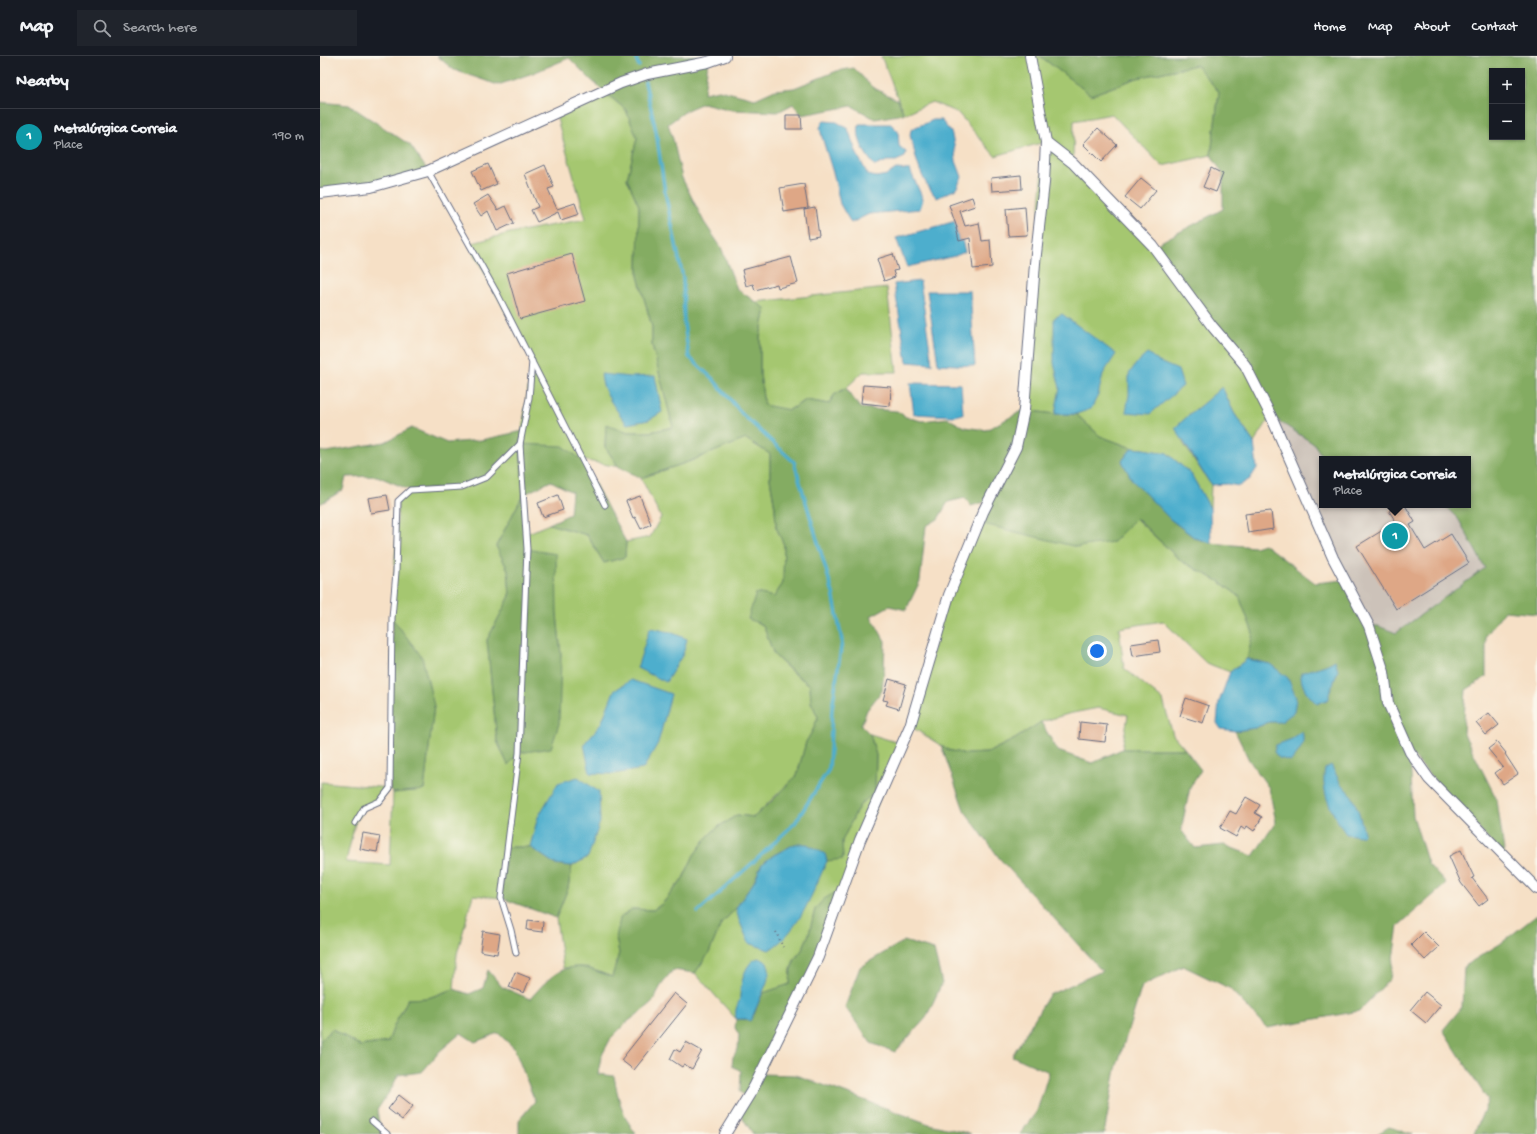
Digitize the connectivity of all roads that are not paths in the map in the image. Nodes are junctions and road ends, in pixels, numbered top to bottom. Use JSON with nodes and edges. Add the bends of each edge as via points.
{"nodes":[{"id":1,"x":725,"y":56,"type":"edge"},
{"id":2,"x":1030,"y":56,"type":"edge"},
{"id":3,"x":1046,"y":142,"type":"junction"},
{"id":4,"x":428,"y":172,"type":"junction"},
{"id":5,"x":320,"y":193,"type":"edge"},
{"id":6,"x":532,"y":362,"type":"junction"},
{"id":7,"x":520,"y":444,"type":"junction"},
{"id":8,"x":605,"y":505,"type":"dead end"},
{"id":9,"x":356,"y":823,"type":"dead end"},
{"id":10,"x":1537,"y":889,"type":"edge"},
{"id":11,"x":516,"y":953,"type":"dead end"},
{"id":12,"x":372,"y":1121,"type":"dead end"},
{"id":13,"x":387,"y":1134,"type":"edge"},
{"id":14,"x":725,"y":1134,"type":"edge"}],
"edges":[{"from":1,"to":4,"type":"street","via":[[708,62],[647,74],[621,83]]},
{"from":2,"to":3,"type":"street"},
{"from":3,"to":10,"type":"street","via":[[1073,163],[1153,246],[1244,365],[1272,416],[1333,558],[1368,626],[1384,672],[1388,702],[1410,752],[1429,779]]},
{"from":3,"to":14,"type":"street","via":[[1044,183],[1034,263],[1024,410],[1016,447],[983,512],[949,595],[910,726],[860,840],[818,957],[754,1087]]},
{"from":4,"to":5,"type":"street","via":[[371,187]]},
{"from":4,"to":6,"type":"lane","via":[[498,295]]},
{"from":6,"to":7,"type":"lane","via":[[529,398]]},
{"from":6,"to":8,"type":"lane"},
{"from":7,"to":9,"type":"lane","via":[[487,477],[462,487],[410,490],[398,500],[392,618],[390,788],[380,801],[364,808]]},
{"from":7,"to":11,"type":"lane","via":[[526,549],[519,754],[501,898]]},
{"from":12,"to":13,"type":"lane"}]}
